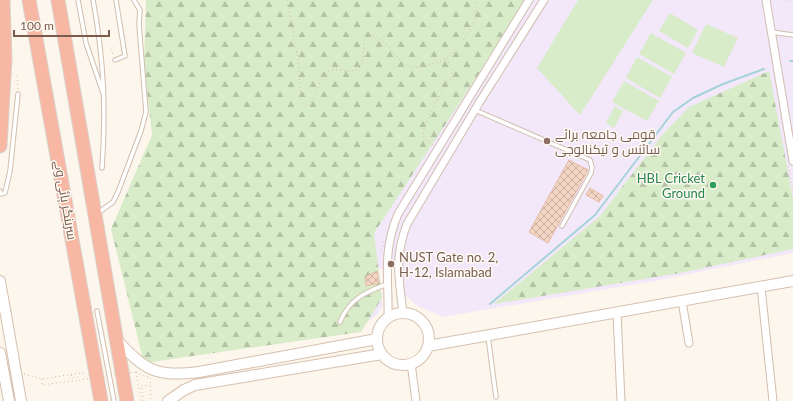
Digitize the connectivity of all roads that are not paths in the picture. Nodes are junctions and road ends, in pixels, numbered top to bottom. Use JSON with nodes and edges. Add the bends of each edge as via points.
{"nodes":[{"id":1,"x":3,"y":0,"type":"edge"},
{"id":2,"x":29,"y":0,"type":"edge"},
{"id":3,"x":58,"y":0,"type":"edge"},
{"id":4,"x":78,"y":0,"type":"edge"},
{"id":5,"x":93,"y":0,"type":"edge"},
{"id":6,"x":116,"y":0,"type":"edge"},
{"id":7,"x":134,"y":0,"type":"edge"},
{"id":8,"x":529,"y":0,"type":"edge"},
{"id":9,"x":544,"y":0,"type":"edge"},
{"id":10,"x":766,"y":0,"type":"edge"},
{"id":11,"x":771,"y":32,"type":"junction"},
{"id":12,"x":793,"y":35,"type":"edge"},
{"id":13,"x":114,"y":60,"type":"road end"},
{"id":14,"x":18,"y":94,"type":"road end"},
{"id":15,"x":105,"y":98,"type":"junction"},
{"id":16,"x":469,"y":98,"type":"junction"},
{"id":17,"x":477,"y":106,"type":"junction"},
{"id":18,"x":0,"y":146,"type":"edge"},
{"id":19,"x":793,"y":161,"type":"edge"},
{"id":20,"x":102,"y":168,"type":"dead end"},
{"id":21,"x":0,"y":190,"type":"edge"},
{"id":22,"x":95,"y":214,"type":"junction"},
{"id":23,"x":562,"y":226,"type":"dead end"},
{"id":24,"x":0,"y":281,"type":"edge"},
{"id":25,"x":793,"y":281,"type":"edge"},
{"id":26,"x":388,"y":284,"type":"junction"},
{"id":27,"x":761,"y":287,"type":"junction"},
{"id":28,"x":682,"y":301,"type":"junction"},
{"id":29,"x":97,"y":311,"type":"dead end"},
{"id":30,"x":403,"y":313,"type":"junction"},
{"id":31,"x":617,"y":313,"type":"junction"},
{"id":32,"x":388,"y":318,"type":"junction"},
{"id":33,"x":340,"y":322,"type":"dead end"},
{"id":34,"x":488,"y":335,"type":"junction"},
{"id":35,"x":116,"y":339,"type":"junction"},
{"id":36,"x":377,"y":340,"type":"junction"},
{"id":37,"x":689,"y":343,"type":"dead end"},
{"id":38,"x":428,"y":346,"type":"junction"},
{"id":39,"x":0,"y":354,"type":"edge"},
{"id":40,"x":382,"y":354,"type":"junction"},
{"id":41,"x":411,"y":363,"type":"junction"},
{"id":42,"x":496,"y":397,"type":"dead end"},
{"id":43,"x":9,"y":401,"type":"edge"},
{"id":44,"x":21,"y":401,"type":"edge"},
{"id":45,"x":102,"y":401,"type":"edge"},
{"id":46,"x":114,"y":401,"type":"edge"},
{"id":47,"x":127,"y":401,"type":"edge"},
{"id":48,"x":168,"y":401,"type":"edge"},
{"id":49,"x":416,"y":401,"type":"edge"},
{"id":50,"x":621,"y":401,"type":"edge"},
{"id":51,"x":773,"y":401,"type":"edge"}],
"edges":[{"from":1,"to":18,"type":"highway","via":[[5,58]]},
{"from":2,"to":45,"type":"highway","name":"سرینگر ہائی وے"},
{"from":3,"to":22,"type":"highway","name":"سرینگر ہائی وے"},
{"from":4,"to":15,"type":"lane","via":[[86,43]]},
{"from":5,"to":15,"type":"lane","via":[[103,60]]},
{"from":6,"to":13,"type":"lane","via":[[125,56]]},
{"from":7,"to":22,"type":"lane","via":[[140,10],[146,112],[113,202]]},
{"from":8,"to":16,"type":"street"},
{"from":9,"to":17,"type":"street"},
{"from":10,"to":11,"type":"street"},
{"from":11,"to":12,"type":"lane"},
{"from":11,"to":19,"type":"street"},
{"from":14,"to":21,"type":"lane","via":[[10,171],[4,193],[0,194]]},
{"from":15,"to":20,"type":"lane"},
{"from":16,"to":17,"type":"street"},
{"from":16,"to":26,"type":"street","via":[[392,227],[387,253]]},
{"from":17,"to":23,"type":"lane","via":[[590,160],[590,173]]},
{"from":17,"to":30,"type":"street","via":[[414,210],[402,236],[397,261]]},
{"from":22,"to":35,"type":"highway","name":"سرینگر ہائی وے"},
{"from":24,"to":44,"type":"main road"},
{"from":25,"to":27,"type":"main road"},
{"from":26,"to":32,"type":"street"},
{"from":26,"to":33,"type":"lane","via":[[356,298],[348,306]]},
{"from":27,"to":28,"type":"main road"},
{"from":27,"to":51,"type":"street"},
{"from":28,"to":31,"type":"main road"},
{"from":28,"to":37,"type":"street"},
{"from":29,"to":46,"type":"lane"},
{"from":30,"to":32,"type":"main road"},
{"from":30,"to":38,"type":"main road","via":[[415,316],[424,324]]},
{"from":31,"to":34,"type":"main road"},
{"from":31,"to":50,"type":"street"},
{"from":32,"to":36,"type":"main road","via":[[380,327]]},
{"from":34,"to":38,"type":"main road"},
{"from":34,"to":42,"type":"lane"},
{"from":35,"to":36,"type":"main road","via":[[150,374],[199,372]]},
{"from":35,"to":47,"type":"highway","name":"سرینگر ہائی وے"},
{"from":36,"to":40,"type":"main road"},
{"from":38,"to":41,"type":"main road","via":[[424,353]]},
{"from":39,"to":43,"type":"main road"},
{"from":40,"to":41,"type":"main road","via":[[395,364]]},
{"from":40,"to":48,"type":"main road","via":[[195,385]]},
{"from":41,"to":49,"type":"street"}]}
